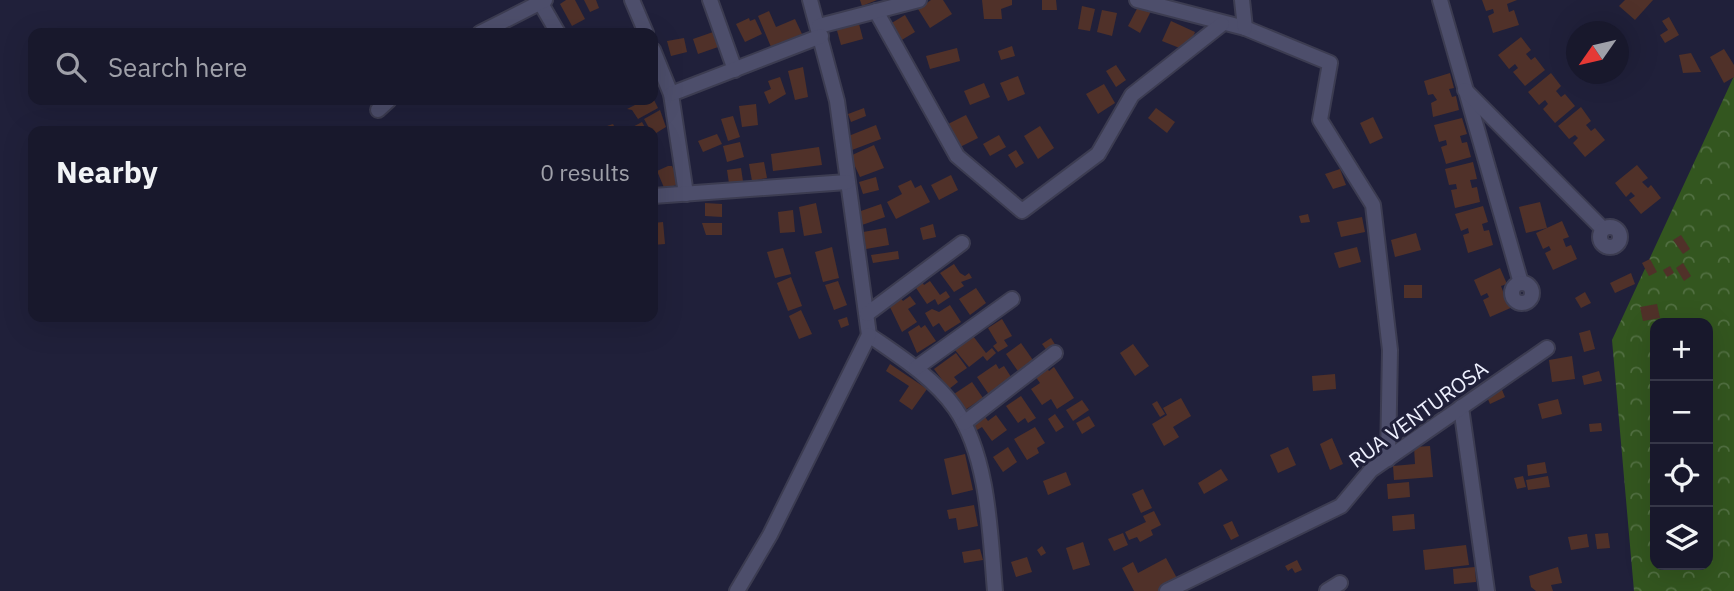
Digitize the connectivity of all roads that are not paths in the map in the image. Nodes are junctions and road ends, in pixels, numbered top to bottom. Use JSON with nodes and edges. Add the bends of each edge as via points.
{"nodes":[{"id":1,"x":632,"y":0,"type":"edge"},
{"id":2,"x":710,"y":0,"type":"edge"},
{"id":3,"x":810,"y":0,"type":"edge"},
{"id":4,"x":919,"y":0,"type":"edge"},
{"id":5,"x":1137,"y":0,"type":"edge"},
{"id":6,"x":1242,"y":0,"type":"edge"},
{"id":7,"x":1440,"y":0,"type":"edge"},
{"id":8,"x":542,"y":1,"type":"edge"},
{"id":9,"x":876,"y":11,"type":"junction"},
{"id":10,"x":1222,"y":24,"type":"junction"},
{"id":11,"x":490,"y":28,"type":"edge"},
{"id":12,"x":556,"y":28,"type":"edge"},
{"id":13,"x":644,"y":28,"type":"edge"},
{"id":14,"x":1245,"y":28,"type":"junction"},
{"id":15,"x":820,"y":31,"type":"junction"},
{"id":16,"x":735,"y":71,"type":"junction"},
{"id":17,"x":658,"y":79,"type":"edge"},
{"id":18,"x":1464,"y":89,"type":"junction"},
{"id":19,"x":671,"y":94,"type":"junction"},
{"id":20,"x":846,"y":182,"type":"junction"},
{"id":21,"x":686,"y":194,"type":"junction"},
{"id":22,"x":658,"y":197,"type":"edge"},
{"id":23,"x":1603,"y":229,"type":"dead end"},
{"id":24,"x":962,"y":243,"type":"dead end"},
{"id":25,"x":1521,"y":283,"type":"dead end"},
{"id":26,"x":1012,"y":299,"type":"dead end"},
{"id":27,"x":867,"y":314,"type":"junction"},
{"id":28,"x":869,"y":335,"type":"junction"},
{"id":29,"x":1546,"y":348,"type":"dead end"},
{"id":30,"x":1055,"y":353,"type":"dead end"},
{"id":31,"x":916,"y":368,"type":"junction"},
{"id":32,"x":1461,"y":407,"type":"junction"},
{"id":33,"x":964,"y":423,"type":"junction"},
{"id":34,"x":1388,"y":458,"type":"junction"},
{"id":35,"x":1340,"y":583,"type":"dead end"},
{"id":36,"x":737,"y":591,"type":"edge"},
{"id":37,"x":995,"y":591,"type":"edge"},
{"id":38,"x":1167,"y":591,"type":"edge"},
{"id":39,"x":1327,"y":591,"type":"edge"},
{"id":40,"x":1487,"y":591,"type":"edge"}],
"edges":[{"from":1,"to":13,"type":"street"},
{"from":2,"to":16,"type":"street"},
{"from":3,"to":15,"type":"street"},
{"from":4,"to":9,"type":"street"},
{"from":5,"to":10,"type":"street"},
{"from":6,"to":14,"type":"street"},
{"from":7,"to":18,"type":"street"},
{"from":8,"to":11,"type":"street"},
{"from":8,"to":12,"type":"street"},
{"from":9,"to":10,"type":"street","via":[[957,156],[1022,212],[1098,154],[1132,95]]},
{"from":9,"to":15,"type":"street"},
{"from":10,"to":14,"type":"street"},
{"from":14,"to":34,"type":"street","via":[[1330,63],[1320,120],[1373,205],[1390,350]]},
{"from":15,"to":16,"type":"street"},
{"from":15,"to":20,"type":"street","via":[[838,101]]},
{"from":16,"to":19,"type":"street"},
{"from":17,"to":19,"type":"street"},
{"from":18,"to":23,"type":"street"},
{"from":18,"to":25,"type":"street"},
{"from":19,"to":21,"type":"street"},
{"from":20,"to":21,"type":"street"},
{"from":20,"to":27,"type":"street"},
{"from":21,"to":22,"type":"street"},
{"from":24,"to":27,"type":"street"},
{"from":26,"to":31,"type":"street"},
{"from":27,"to":28,"type":"street"},
{"from":28,"to":31,"type":"street"},
{"from":28,"to":36,"type":"street"},
{"from":29,"to":32,"type":"street","name":"RUA VENTUROSA"},
{"from":30,"to":33,"type":"street"},
{"from":31,"to":33,"type":"street"},
{"from":32,"to":34,"type":"street","name":"RUA VENTUROSA"},
{"from":32,"to":40,"type":"street"},
{"from":33,"to":37,"type":"street","via":[[983,481]]},
{"from":34,"to":38,"type":"street","name":"RUA VENTUROSA","via":[[1371,470],[1341,506]]},
{"from":35,"to":39,"type":"street"}]}
